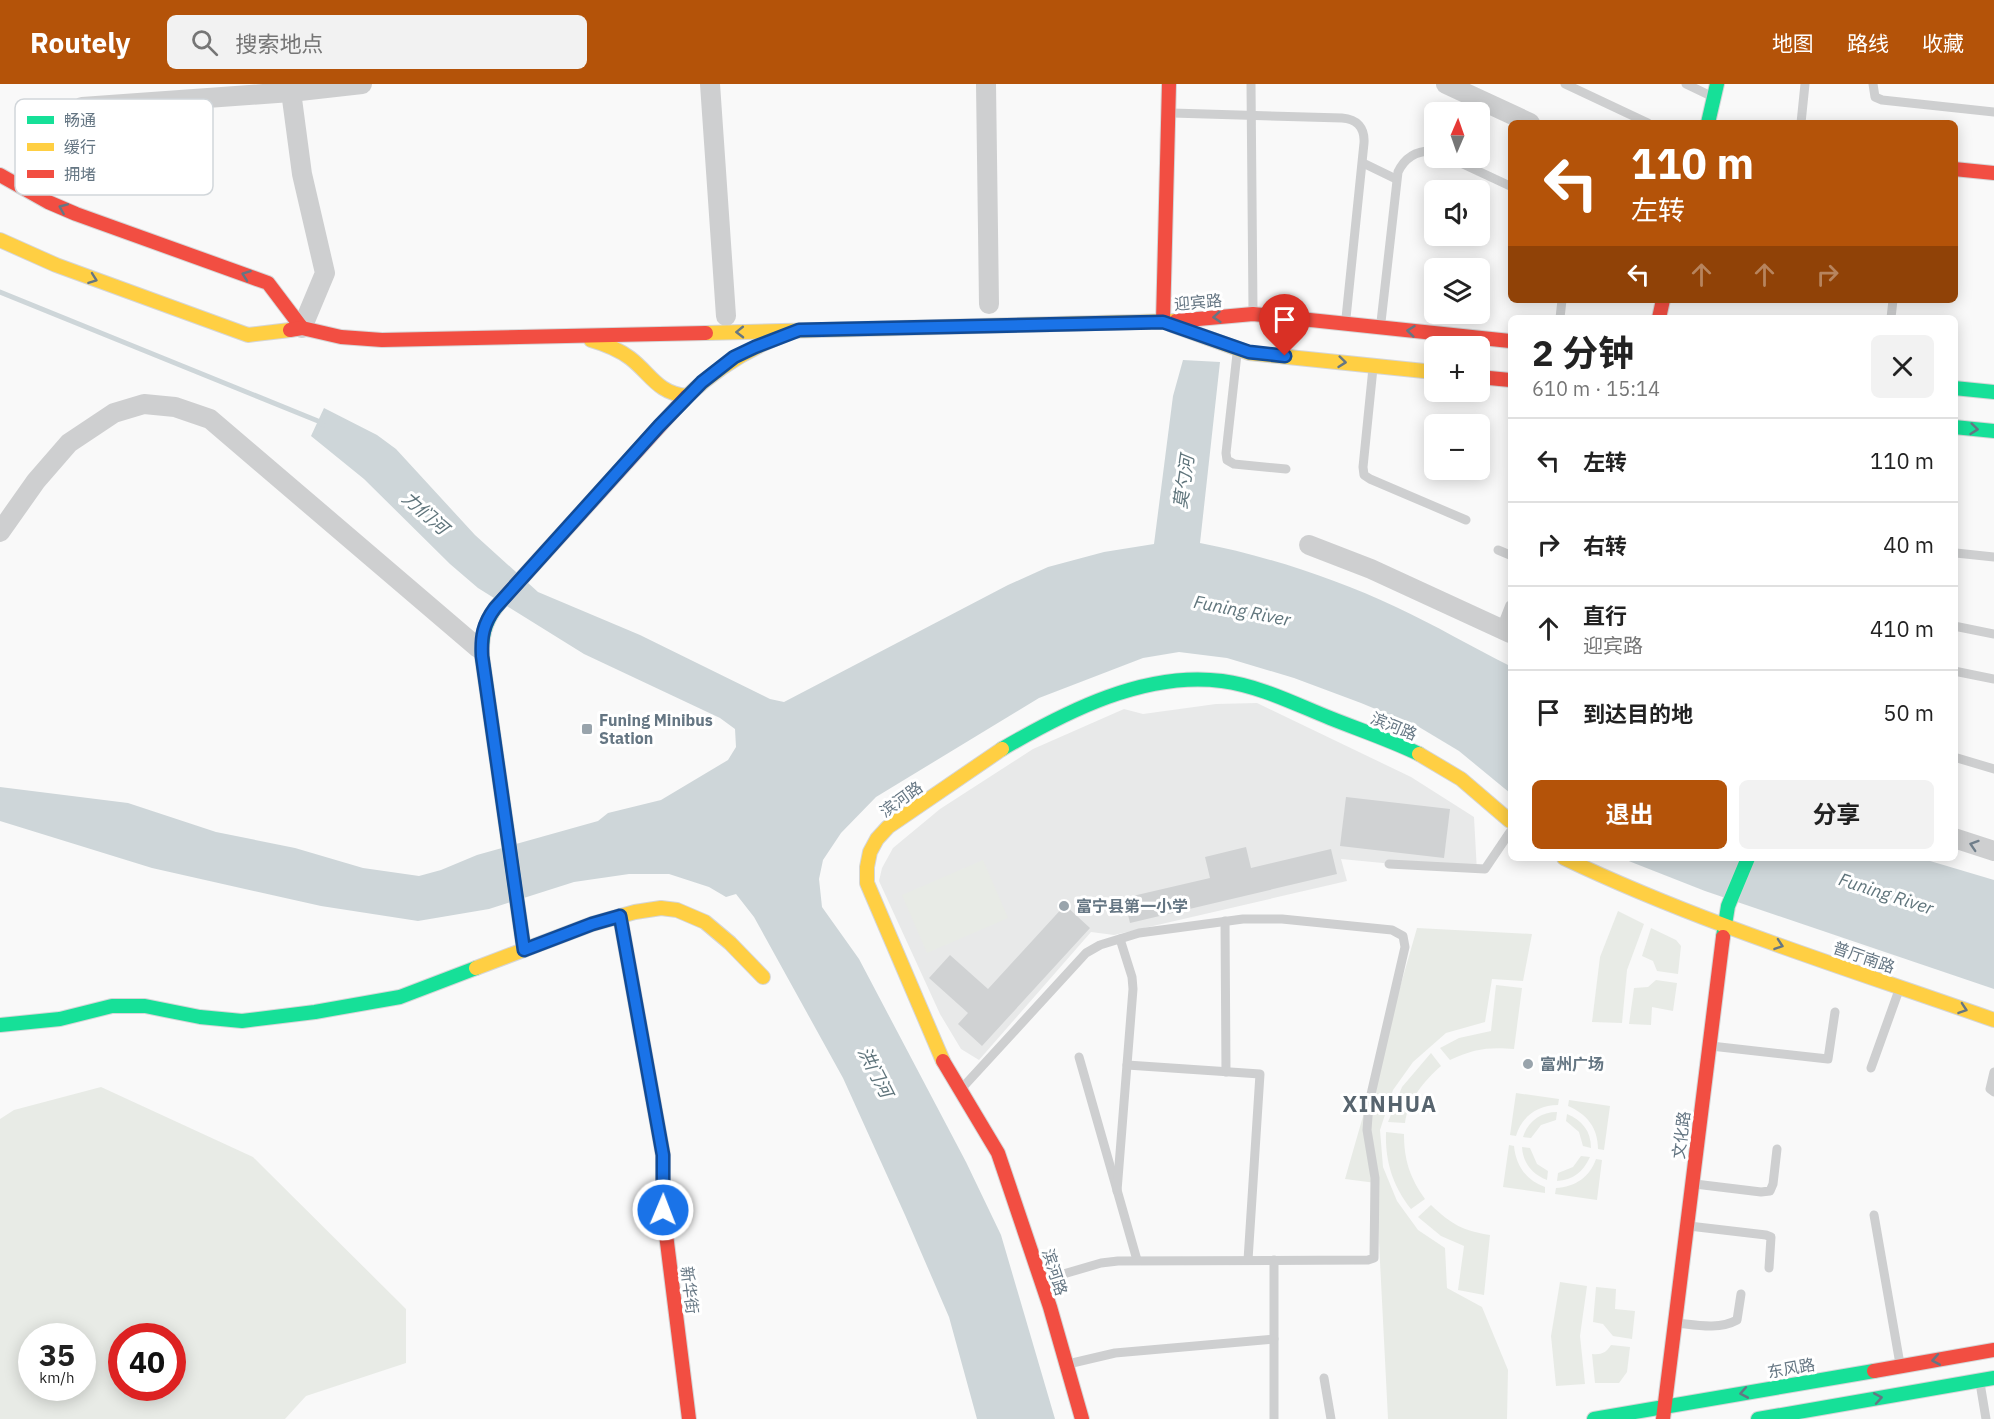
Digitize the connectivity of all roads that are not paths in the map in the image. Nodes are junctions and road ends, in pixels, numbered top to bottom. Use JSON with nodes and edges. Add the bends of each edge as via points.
{"nodes":[{"id":1,"x":362,"y":84,"type":"edge"},
{"id":2,"x":710,"y":84,"type":"edge"},
{"id":3,"x":986,"y":84,"type":"edge"},
{"id":4,"x":1169,"y":84,"type":"edge"},
{"id":5,"x":1251,"y":84,"type":"edge"},
{"id":6,"x":1446,"y":84,"type":"edge"},
{"id":7,"x":1565,"y":84,"type":"edge"},
{"id":8,"x":1686,"y":84,"type":"edge"},
{"id":9,"x":1805,"y":84,"type":"edge"},
{"id":10,"x":1874,"y":84,"type":"edge"},
{"id":11,"x":290,"y":88,"type":"edge"},
{"id":12,"x":1716,"y":91,"type":"edge"},
{"id":13,"x":163,"y":99,"type":"edge"},
{"id":14,"x":1994,"y":112,"type":"edge"},
{"id":15,"x":1169,"y":113,"type":"junction"},
{"id":16,"x":1251,"y":116,"type":"junction"},
{"id":17,"x":1524,"y":120,"type":"edge"},
{"id":18,"x":1642,"y":120,"type":"edge"},
{"id":19,"x":1709,"y":120,"type":"edge"},
{"id":20,"x":1801,"y":120,"type":"edge"},
{"id":21,"x":1424,"y":151,"type":"edge"},
{"id":22,"x":1363,"y":163,"type":"junction"},
{"id":23,"x":1471,"y":168,"type":"edge"},
{"id":24,"x":1958,"y":169,"type":"edge"},
{"id":25,"x":1994,"y":173,"type":"edge"},
{"id":26,"x":0,"y":176,"type":"edge"},
{"id":27,"x":1396,"y":179,"type":"junction"},
{"id":28,"x":15,"y":184,"type":"edge"},
{"id":29,"x":1508,"y":185,"type":"edge"},
{"id":30,"x":35,"y":195,"type":"edge"},
{"id":31,"x":0,"y":240,"type":"edge"},
{"id":32,"x":989,"y":304,"type":"dead end"},
{"id":33,"x":1253,"y":314,"type":"junction"},
{"id":34,"x":726,"y":316,"type":"dead end"},
{"id":35,"x":1163,"y":322,"type":"junction"},
{"id":36,"x":1346,"y":324,"type":"junction"},
{"id":37,"x":302,"y":327,"type":"junction"},
{"id":38,"x":1381,"y":328,"type":"junction"},
{"id":39,"x":799,"y":330,"type":"junction"},
{"id":40,"x":704,"y":333,"type":"junction"},
{"id":41,"x":657,"y":334,"type":"junction"},
{"id":42,"x":567,"y":336,"type":"junction"},
{"id":43,"x":1508,"y":341,"type":"edge"},
{"id":44,"x":1237,"y":348,"type":"junction"},
{"id":45,"x":716,"y":359,"type":"junction"},
{"id":46,"x":1374,"y":366,"type":"junction"},
{"id":47,"x":1424,"y":371,"type":"edge"},
{"id":48,"x":1490,"y":378,"type":"edge"},
{"id":49,"x":652,"y":380,"type":"junction"},
{"id":50,"x":1508,"y":380,"type":"edge"},
{"id":51,"x":1958,"y":388,"type":"edge"},
{"id":52,"x":1994,"y":392,"type":"edge"},
{"id":53,"x":687,"y":396,"type":"junction"},
{"id":54,"x":659,"y":426,"type":"junction"},
{"id":55,"x":1958,"y":427,"type":"edge"},
{"id":56,"x":1994,"y":431,"type":"edge"},
{"id":57,"x":1286,"y":469,"type":"dead end"},
{"id":58,"x":1466,"y":520,"type":"dead end"},
{"id":59,"x":0,"y":532,"type":"edge"},
{"id":60,"x":1309,"y":544,"type":"dead end"},
{"id":61,"x":1498,"y":550,"type":"dead end"},
{"id":62,"x":1958,"y":553,"type":"edge"},
{"id":63,"x":1508,"y":554,"type":"edge"},
{"id":64,"x":1994,"y":557,"type":"edge"},
{"id":65,"x":1958,"y":627,"type":"edge"},
{"id":66,"x":1506,"y":631,"type":"edge"},
{"id":67,"x":1994,"y":634,"type":"edge"},
{"id":68,"x":478,"y":648,"type":"dead end"},
{"id":69,"x":1958,"y":672,"type":"edge"},
{"id":70,"x":1994,"y":679,"type":"edge"},
{"id":71,"x":1958,"y":759,"type":"edge"},
{"id":72,"x":1994,"y":769,"type":"edge"},
{"id":73,"x":1508,"y":819,"type":"edge"},
{"id":74,"x":1508,"y":835,"type":"edge"},
{"id":75,"x":1958,"y":839,"type":"edge"},
{"id":76,"x":1994,"y":851,"type":"edge"},
{"id":77,"x":1570,"y":861,"type":"edge"},
{"id":78,"x":1747,"y":861,"type":"edge"},
{"id":79,"x":1389,"y":864,"type":"dead end"},
{"id":80,"x":620,"y":916,"type":"junction"},
{"id":81,"x":1225,"y":921,"type":"junction"},
{"id":82,"x":1724,"y":925,"type":"junction"},
{"id":83,"x":1120,"y":939,"type":"junction"},
{"id":84,"x":524,"y":950,"type":"junction"},
{"id":85,"x":763,"y":977,"type":"dead end"},
{"id":86,"x":1900,"y":987,"type":"junction"},
{"id":87,"x":1835,"y":1012,"type":"dead end"},
{"id":88,"x":1994,"y":1020,"type":"edge"},
{"id":89,"x":0,"y":1025,"type":"edge"},
{"id":90,"x":1709,"y":1046,"type":"junction"},
{"id":91,"x":1079,"y":1057,"type":"dead end"},
{"id":92,"x":1127,"y":1065,"type":"junction"},
{"id":93,"x":1871,"y":1068,"type":"dead end"},
{"id":94,"x":1226,"y":1072,"type":"junction"},
{"id":95,"x":1994,"y":1072,"type":"edge"},
{"id":96,"x":960,"y":1090,"type":"junction"},
{"id":97,"x":1994,"y":1092,"type":"edge"},
{"id":98,"x":1777,"y":1149,"type":"dead end"},
{"id":99,"x":1692,"y":1184,"type":"junction"},
{"id":100,"x":1117,"y":1191,"type":"junction"},
{"id":101,"x":1874,"y":1215,"type":"dead end"},
{"id":102,"x":1687,"y":1225,"type":"junction"},
{"id":103,"x":1137,"y":1260,"type":"junction"},
{"id":104,"x":1248,"y":1260,"type":"junction"},
{"id":105,"x":1274,"y":1260,"type":"junction"},
{"id":106,"x":1769,"y":1268,"type":"dead end"},
{"id":107,"x":1041,"y":1281,"type":"junction"},
{"id":108,"x":1741,"y":1294,"type":"dead end"},
{"id":109,"x":1675,"y":1323,"type":"junction"},
{"id":110,"x":1274,"y":1339,"type":"junction"},
{"id":111,"x":1994,"y":1350,"type":"edge"},
{"id":112,"x":1066,"y":1364,"type":"junction"},
{"id":113,"x":1900,"y":1366,"type":"junction"},
{"id":114,"x":1324,"y":1378,"type":"dead end"},
{"id":115,"x":1994,"y":1378,"type":"edge"},
{"id":116,"x":1980,"y":1381,"type":"junction"},
{"id":117,"x":1664,"y":1413,"type":"edge"},
{"id":118,"x":1641,"y":1415,"type":"edge"},
{"id":119,"x":1797,"y":1416,"type":"edge"},
{"id":120,"x":689,"y":1419,"type":"edge"},
{"id":121,"x":1082,"y":1419,"type":"edge"},
{"id":122,"x":1274,"y":1419,"type":"edge"},
{"id":123,"x":1331,"y":1419,"type":"edge"},
{"id":124,"x":1594,"y":1419,"type":"edge"},
{"id":125,"x":1758,"y":1419,"type":"edge"},
{"id":126,"x":1986,"y":1419,"type":"edge"}],
"edges":[{"from":1,"to":11,"type":"street"},
{"from":2,"to":34,"type":"street"},
{"from":3,"to":32,"type":"street"},
{"from":4,"to":15,"type":"main road"},
{"from":5,"to":16,"type":"lane"},
{"from":6,"to":17,"type":"street"},
{"from":7,"to":18,"type":"lane"},
{"from":8,"to":12,"type":"lane"},
{"from":9,"to":20,"type":"lane"},
{"from":10,"to":14,"type":"lane","via":[[1875,97],[1881,100]]},
{"from":11,"to":13,"type":"street"},
{"from":11,"to":37,"type":"street","via":[[302,174],[325,273]]},
{"from":12,"to":19,"type":"main road"},
{"from":15,"to":16,"type":"lane"},
{"from":15,"to":35,"type":"main road"},
{"from":16,"to":22,"type":"lane","via":[[1349,118],[1360,125],[1365,137]]},
{"from":16,"to":33,"type":"lane"},
{"from":21,"to":27,"type":"lane","via":[[1411,155]]},
{"from":22,"to":27,"type":"lane"},
{"from":22,"to":36,"type":"lane"},
{"from":23,"to":29,"type":"lane"},
{"from":24,"to":25,"type":"main road"},
{"from":28,"to":26,"type":"main road","one_way":true},
{"from":27,"to":38,"type":"lane"},
{"from":37,"to":30,"type":"main road","one_way":true,"via":[[268,284],[76,214]]},
{"from":31,"to":37,"type":"main road","one_way":true,"via":[[56,265],[248,336]]},
{"from":33,"to":35,"type":"main road","name":"迎宾路","one_way":true},
{"from":33,"to":36,"type":"main road","name":"迎宾路"},
{"from":35,"to":39,"type":"main road"},
{"from":35,"to":44,"type":"main road","name":"迎宾路"},
{"from":36,"to":38,"type":"main road","name":"迎宾路"},
{"from":37,"to":42,"type":"main road","via":[[341,337],[382,340]]},
{"from":43,"to":38,"type":"main road","name":"迎宾路","one_way":true},
{"from":39,"to":40,"type":"main road","one_way":true},
{"from":39,"to":45,"type":"main road"},
{"from":40,"to":41,"type":"main road"},
{"from":40,"to":45,"type":"main road","via":[[711,340]]},
{"from":41,"to":42,"type":"main road"},
{"from":41,"to":49,"type":"main road","via":[[647,351],[647,371]]},
{"from":42,"to":49,"type":"main road","via":[[617,350],[637,363]]},
{"from":44,"to":46,"type":"main road","name":"迎宾路","one_way":true},
{"from":44,"to":57,"type":"lane","via":[[1227,460]]},
{"from":45,"to":53,"type":"main road"},
{"from":46,"to":47,"type":"main road","name":"迎宾路"},
{"from":46,"to":58,"type":"lane","via":[[1364,475]]},
{"from":48,"to":50,"type":"main road"},
{"from":49,"to":53,"type":"main road","via":[[667,393]]},
{"from":49,"to":54,"type":"main road","via":[[662,403]]},
{"from":51,"to":52,"type":"main road"},
{"from":53,"to":54,"type":"main road"},
{"from":54,"to":84,"type":"main road","via":[[495,608],[482,631],[482,656]]},
{"from":55,"to":56,"type":"main road","one_way":true},
{"from":59,"to":68,"type":"street","via":[[69,443],[114,413],[144,404],[175,407],[210,419]]},
{"from":60,"to":66,"type":"street","via":[[1371,568]]},
{"from":61,"to":63,"type":"lane"},
{"from":62,"to":64,"type":"lane"},
{"from":65,"to":67,"type":"lane"},
{"from":69,"to":70,"type":"lane"},
{"from":71,"to":72,"type":"lane"},
{"from":73,"to":96,"type":"main road","name":"滨河路","via":[[1455,775],[1415,752],[1239,684],[1166,682],[1113,695],[1048,722],[987,758],[888,827],[867,857],[867,884],[931,1036]]},
{"from":74,"to":79,"type":"lane","via":[[1485,869]]},
{"from":76,"to":75,"type":"street","one_way":true},
{"from":77,"to":82,"type":"main road"},
{"from":78,"to":82,"type":"main road","name":"文化路"},
{"from":80,"to":84,"type":"main road"},
{"from":80,"to":85,"type":"main road","via":[[661,908],[690,913],[720,934]]},
{"from":80,"to":120,"type":"main road","name":"新华街","via":[[663,1155],[663,1210]]},
{"from":81,"to":83,"type":"lane","via":[[1148,931]]},
{"from":81,"to":94,"type":"lane"},
{"from":81,"to":105,"type":"lane","via":[[1282,919],[1392,930],[1406,941],[1369,1104],[1369,1143],[1375,1178],[1374,1258]]},
{"from":82,"to":86,"type":"main road","name":"普厅南路","one_way":true},
{"from":82,"to":90,"type":"main road","name":"文化路"},
{"from":83,"to":92,"type":"lane","via":[[1133,983]]},
{"from":83,"to":96,"type":"lane","via":[[1086,953]]},
{"from":84,"to":89,"type":"main road","via":[[400,997],[315,1012],[242,1021],[145,1006],[112,1006],[60,1019]]},
{"from":86,"to":88,"type":"main road","name":"普厅南路","one_way":true},
{"from":86,"to":93,"type":"lane"},
{"from":87,"to":90,"type":"lane","via":[[1828,1059]]},
{"from":90,"to":99,"type":"main road","name":"文化路"},
{"from":91,"to":100,"type":"lane"},
{"from":92,"to":94,"type":"lane"},
{"from":92,"to":100,"type":"lane"},
{"from":94,"to":104,"type":"lane","via":[[1260,1074]]},
{"from":95,"to":97,"type":"lane","via":[[1990,1089]]},
{"from":96,"to":107,"type":"main road","name":"滨河路","via":[[998,1153]]},
{"from":98,"to":99,"type":"lane","via":[[1770,1191]]},
{"from":99,"to":102,"type":"main road","name":"文化路"},
{"from":100,"to":103,"type":"lane"},
{"from":101,"to":113,"type":"lane"},
{"from":102,"to":106,"type":"lane","via":[[1771,1237]]},
{"from":102,"to":109,"type":"main road","name":"文化路"},
{"from":103,"to":104,"type":"lane"},
{"from":103,"to":107,"type":"lane","via":[[1101,1263]]},
{"from":104,"to":105,"type":"lane"},
{"from":105,"to":110,"type":"lane"},
{"from":107,"to":112,"type":"main road","name":"滨河路"},
{"from":108,"to":109,"type":"lane","via":[[1737,1320],[1732,1323]]},
{"from":109,"to":117,"type":"main road","name":"文化路"},
{"from":110,"to":112,"type":"lane","via":[[1114,1353]]},
{"from":110,"to":122,"type":"lane"},
{"from":111,"to":113,"type":"main road","name":"东风路","one_way":true},
{"from":112,"to":121,"type":"main road","name":"滨河路"},
{"from":113,"to":117,"type":"main road","name":"东风路","one_way":true},
{"from":114,"to":123,"type":"lane"},
{"from":115,"to":116,"type":"main road"},
{"from":119,"to":116,"type":"main road","one_way":true},
{"from":116,"to":126,"type":"lane"},
{"from":117,"to":118,"type":"main road","name":"东风路"},
{"from":118,"to":124,"type":"main road","name":"东风路"},
{"from":119,"to":125,"type":"main road"}]}
